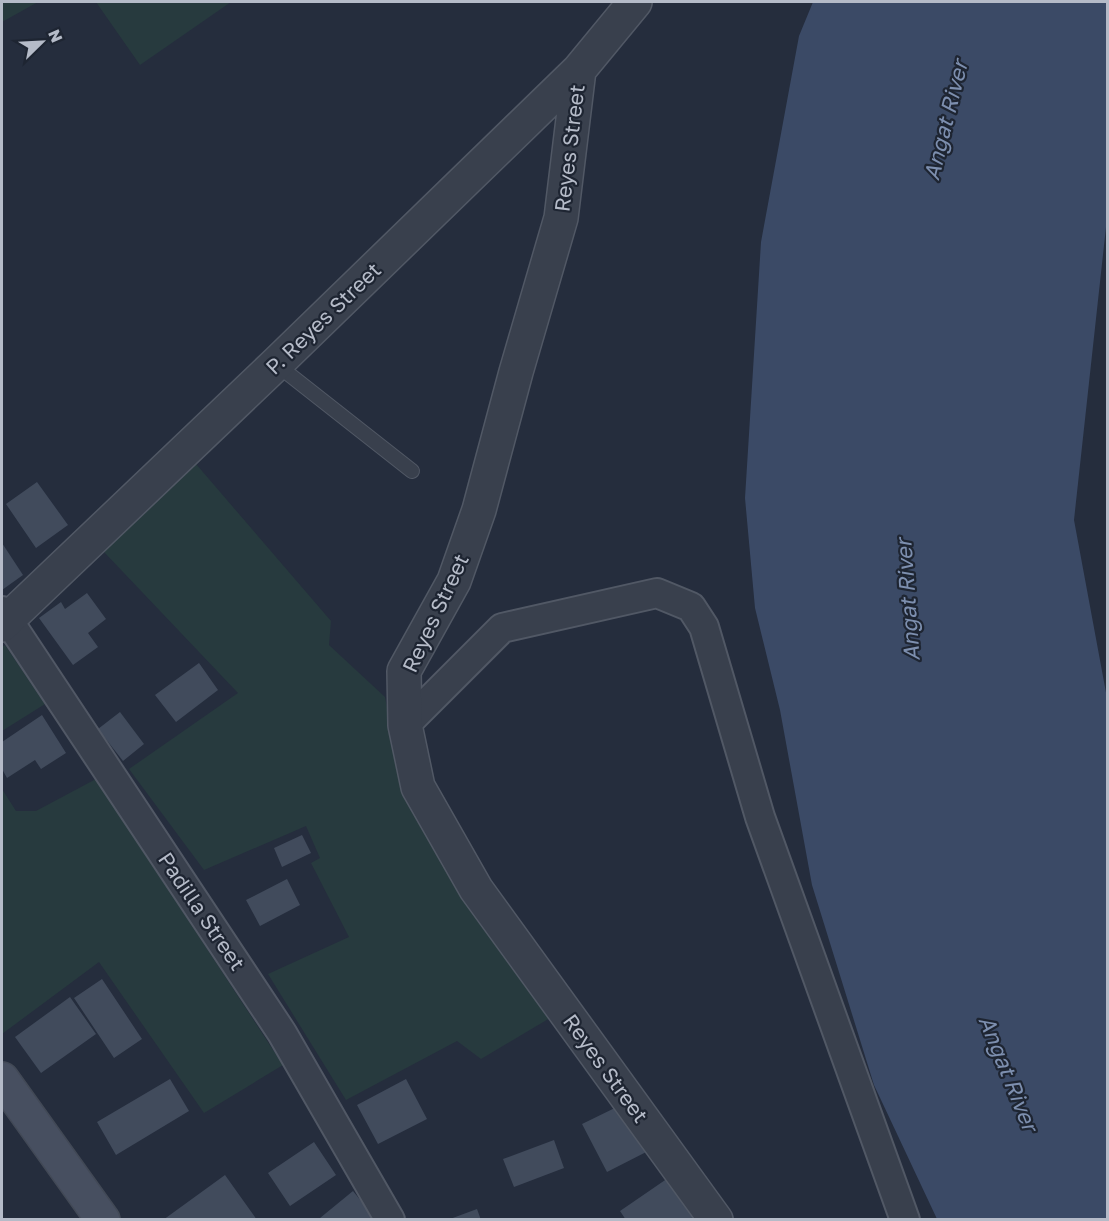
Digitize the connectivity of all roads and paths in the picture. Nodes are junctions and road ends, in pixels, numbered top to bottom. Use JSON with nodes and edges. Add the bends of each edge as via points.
{"nodes":[{"id":1,"x":635,"y":2,"type":"edge"},
{"id":2,"x":579,"y":70,"type":"junction"},
{"id":3,"x":276,"y":364,"type":"junction"},
{"id":4,"x":412,"y":471,"type":"dead end"},
{"id":5,"x":4,"y":619,"type":"edge"},
{"id":6,"x":405,"y":725,"type":"junction"},
{"id":7,"x":2,"y":1079,"type":"edge"},
{"id":8,"x":103,"y":1220,"type":"edge"},
{"id":9,"x":390,"y":1220,"type":"edge"},
{"id":10,"x":716,"y":1220,"type":"edge"},
{"id":11,"x":905,"y":1220,"type":"edge"}],
"edges":[{"from":1,"to":2,"type":"street","name":"P. Reyes Street"},
{"from":2,"to":3,"type":"street","name":"P. Reyes Street"},
{"from":2,"to":6,"type":"street","name":"Reyes Street","via":[[561,218],[479,510],[454,581],[404,671]]},
{"from":3,"to":4,"type":"lane"},
{"from":3,"to":5,"type":"street","name":"P. Reyes Street"},
{"from":5,"to":9,"type":"street","name":"Padilla Street","via":[[282,1033]]},
{"from":6,"to":10,"type":"street","name":"Reyes Street","via":[[418,787],[476,889]]},
{"from":6,"to":11,"type":"street","via":[[502,627],[657,593],[691,607],[704,627],[760,817]]},
{"from":7,"to":8,"type":"main road"}]}
